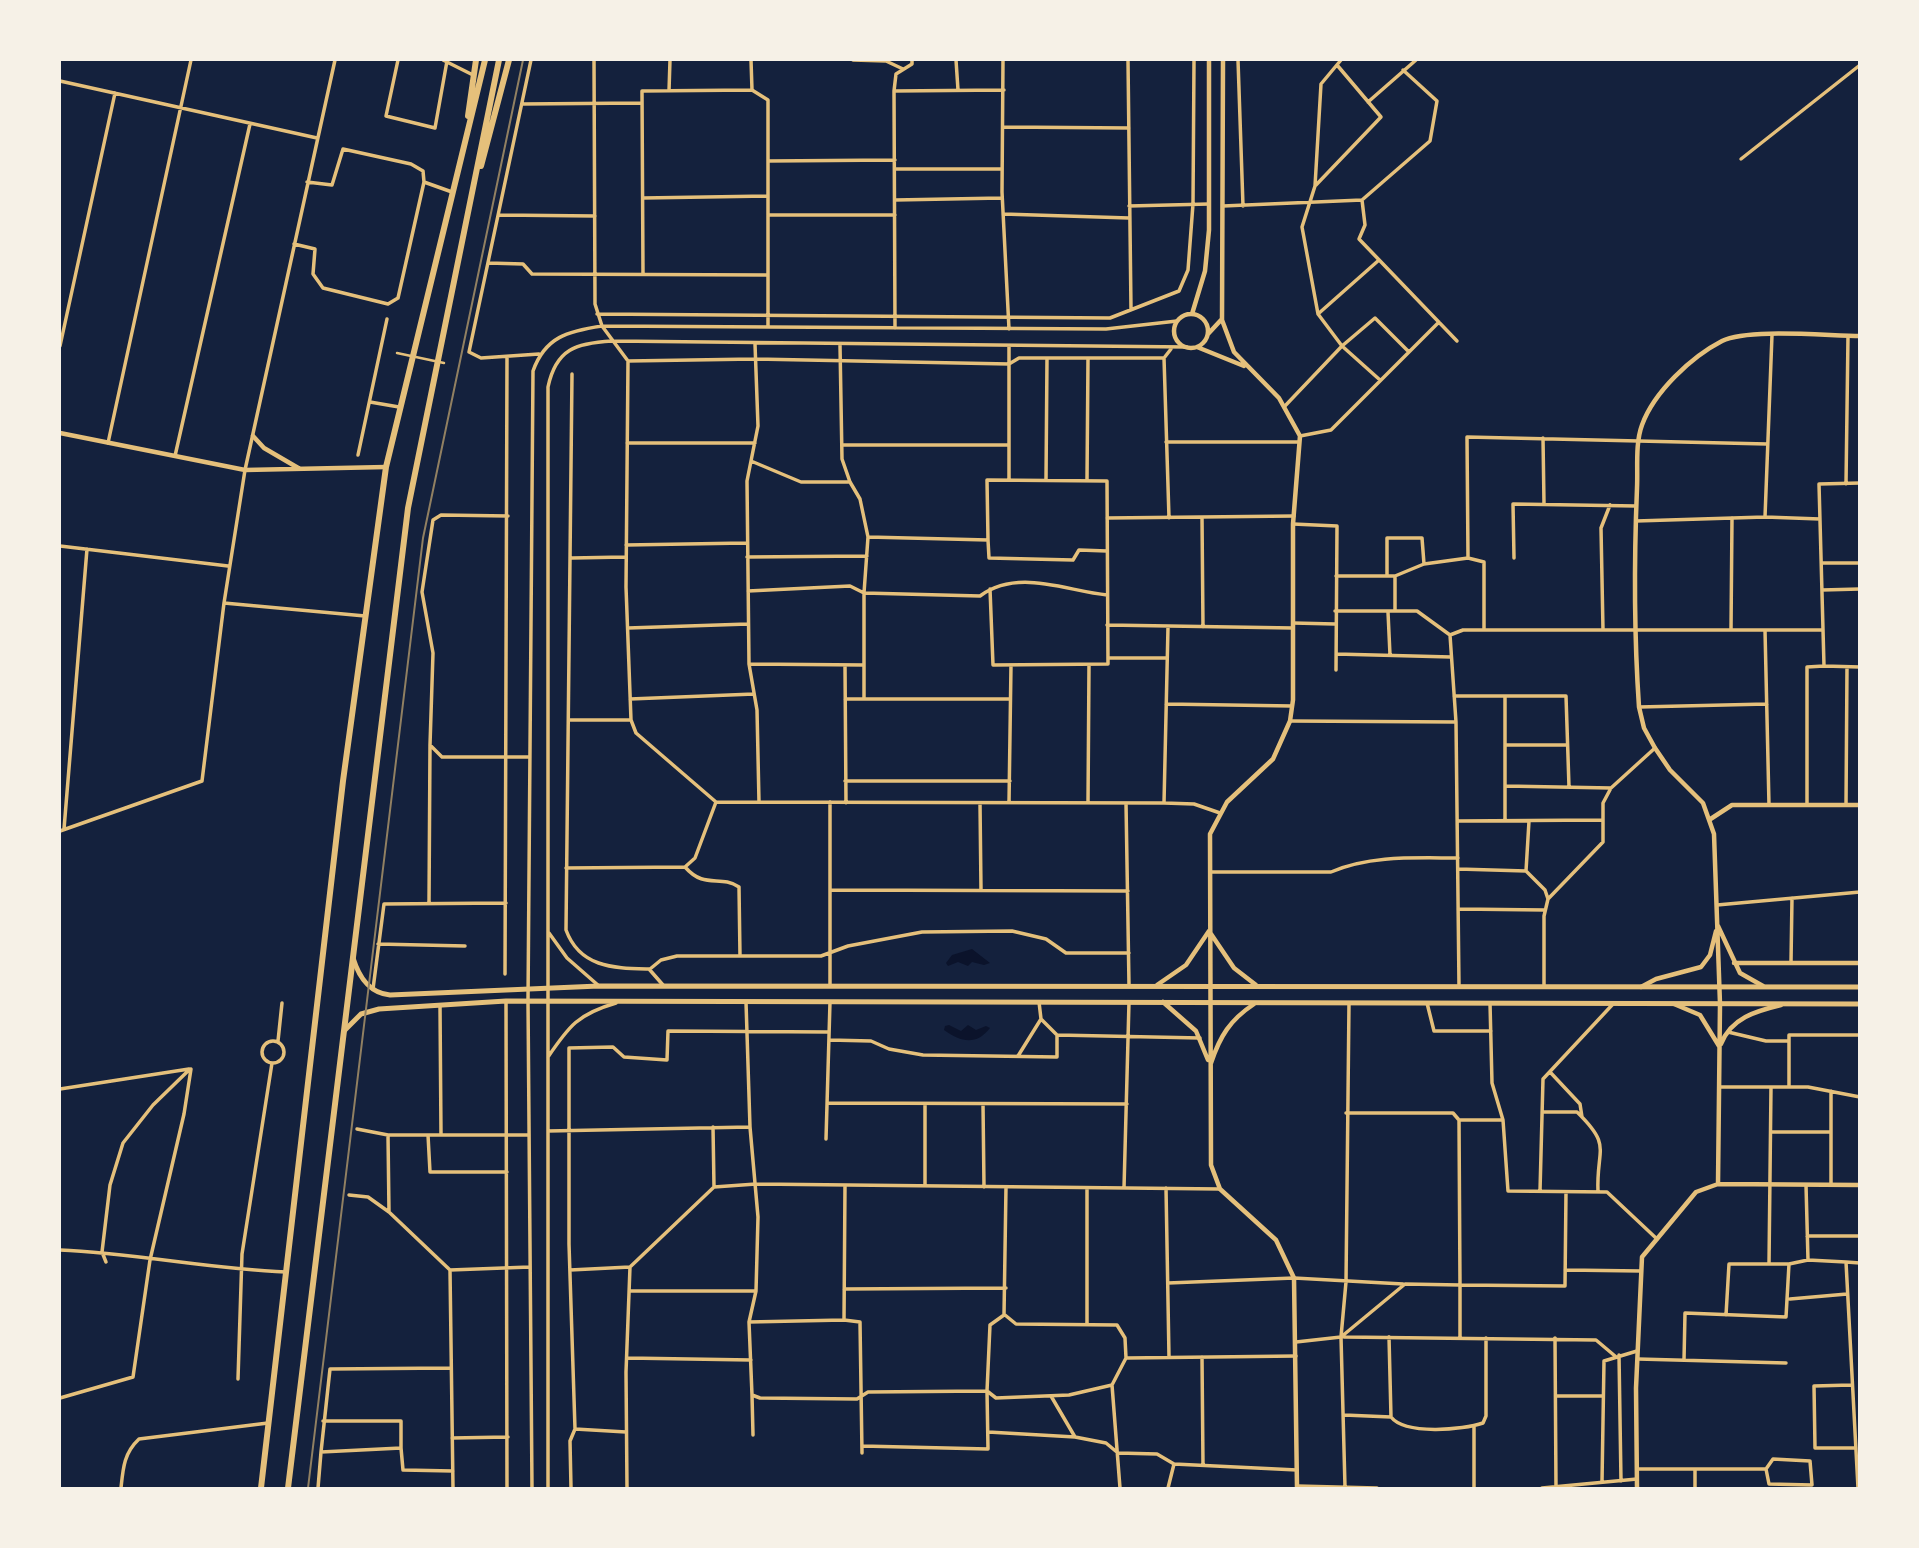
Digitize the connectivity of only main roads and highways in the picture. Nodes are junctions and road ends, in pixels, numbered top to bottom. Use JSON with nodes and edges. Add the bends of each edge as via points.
{"nodes":[{"id":1,"x":476,"y":60,"type":"edge"},
{"id":2,"x":485,"y":60,"type":"edge"},
{"id":3,"x":499,"y":60,"type":"edge"},
{"id":4,"x":509,"y":60,"type":"edge"},
{"id":5,"x":468,"y":128,"type":"junction"},
{"id":6,"x":474,"y":188,"type":"junction"},
{"id":7,"x":352,"y":953,"type":"junction"},
{"id":8,"x":1860,"y":987,"type":"edge"},
{"id":9,"x":1860,"y":1004,"type":"edge"},
{"id":10,"x":342,"y":1035,"type":"junction"},
{"id":11,"x":261,"y":1489,"type":"edge"},
{"id":12,"x":288,"y":1489,"type":"edge"}],
"edges":[{"from":1,"to":5,"type":"highway"},
{"from":2,"to":5,"type":"highway"},
{"from":3,"to":6,"type":"highway"},
{"from":4,"to":6,"type":"highway"},
{"from":5,"to":11,"type":"highway","via":[[386,467],[343,781]]},
{"from":6,"to":7,"type":"highway","via":[[408,508]]},
{"from":7,"to":8,"type":"main road","via":[[360,975],[373,990],[390,995],[599,986]]},
{"from":7,"to":10,"type":"highway"},
{"from":9,"to":10,"type":"main road","via":[[506,1001],[365,1012]]},
{"from":10,"to":12,"type":"highway"}]}
